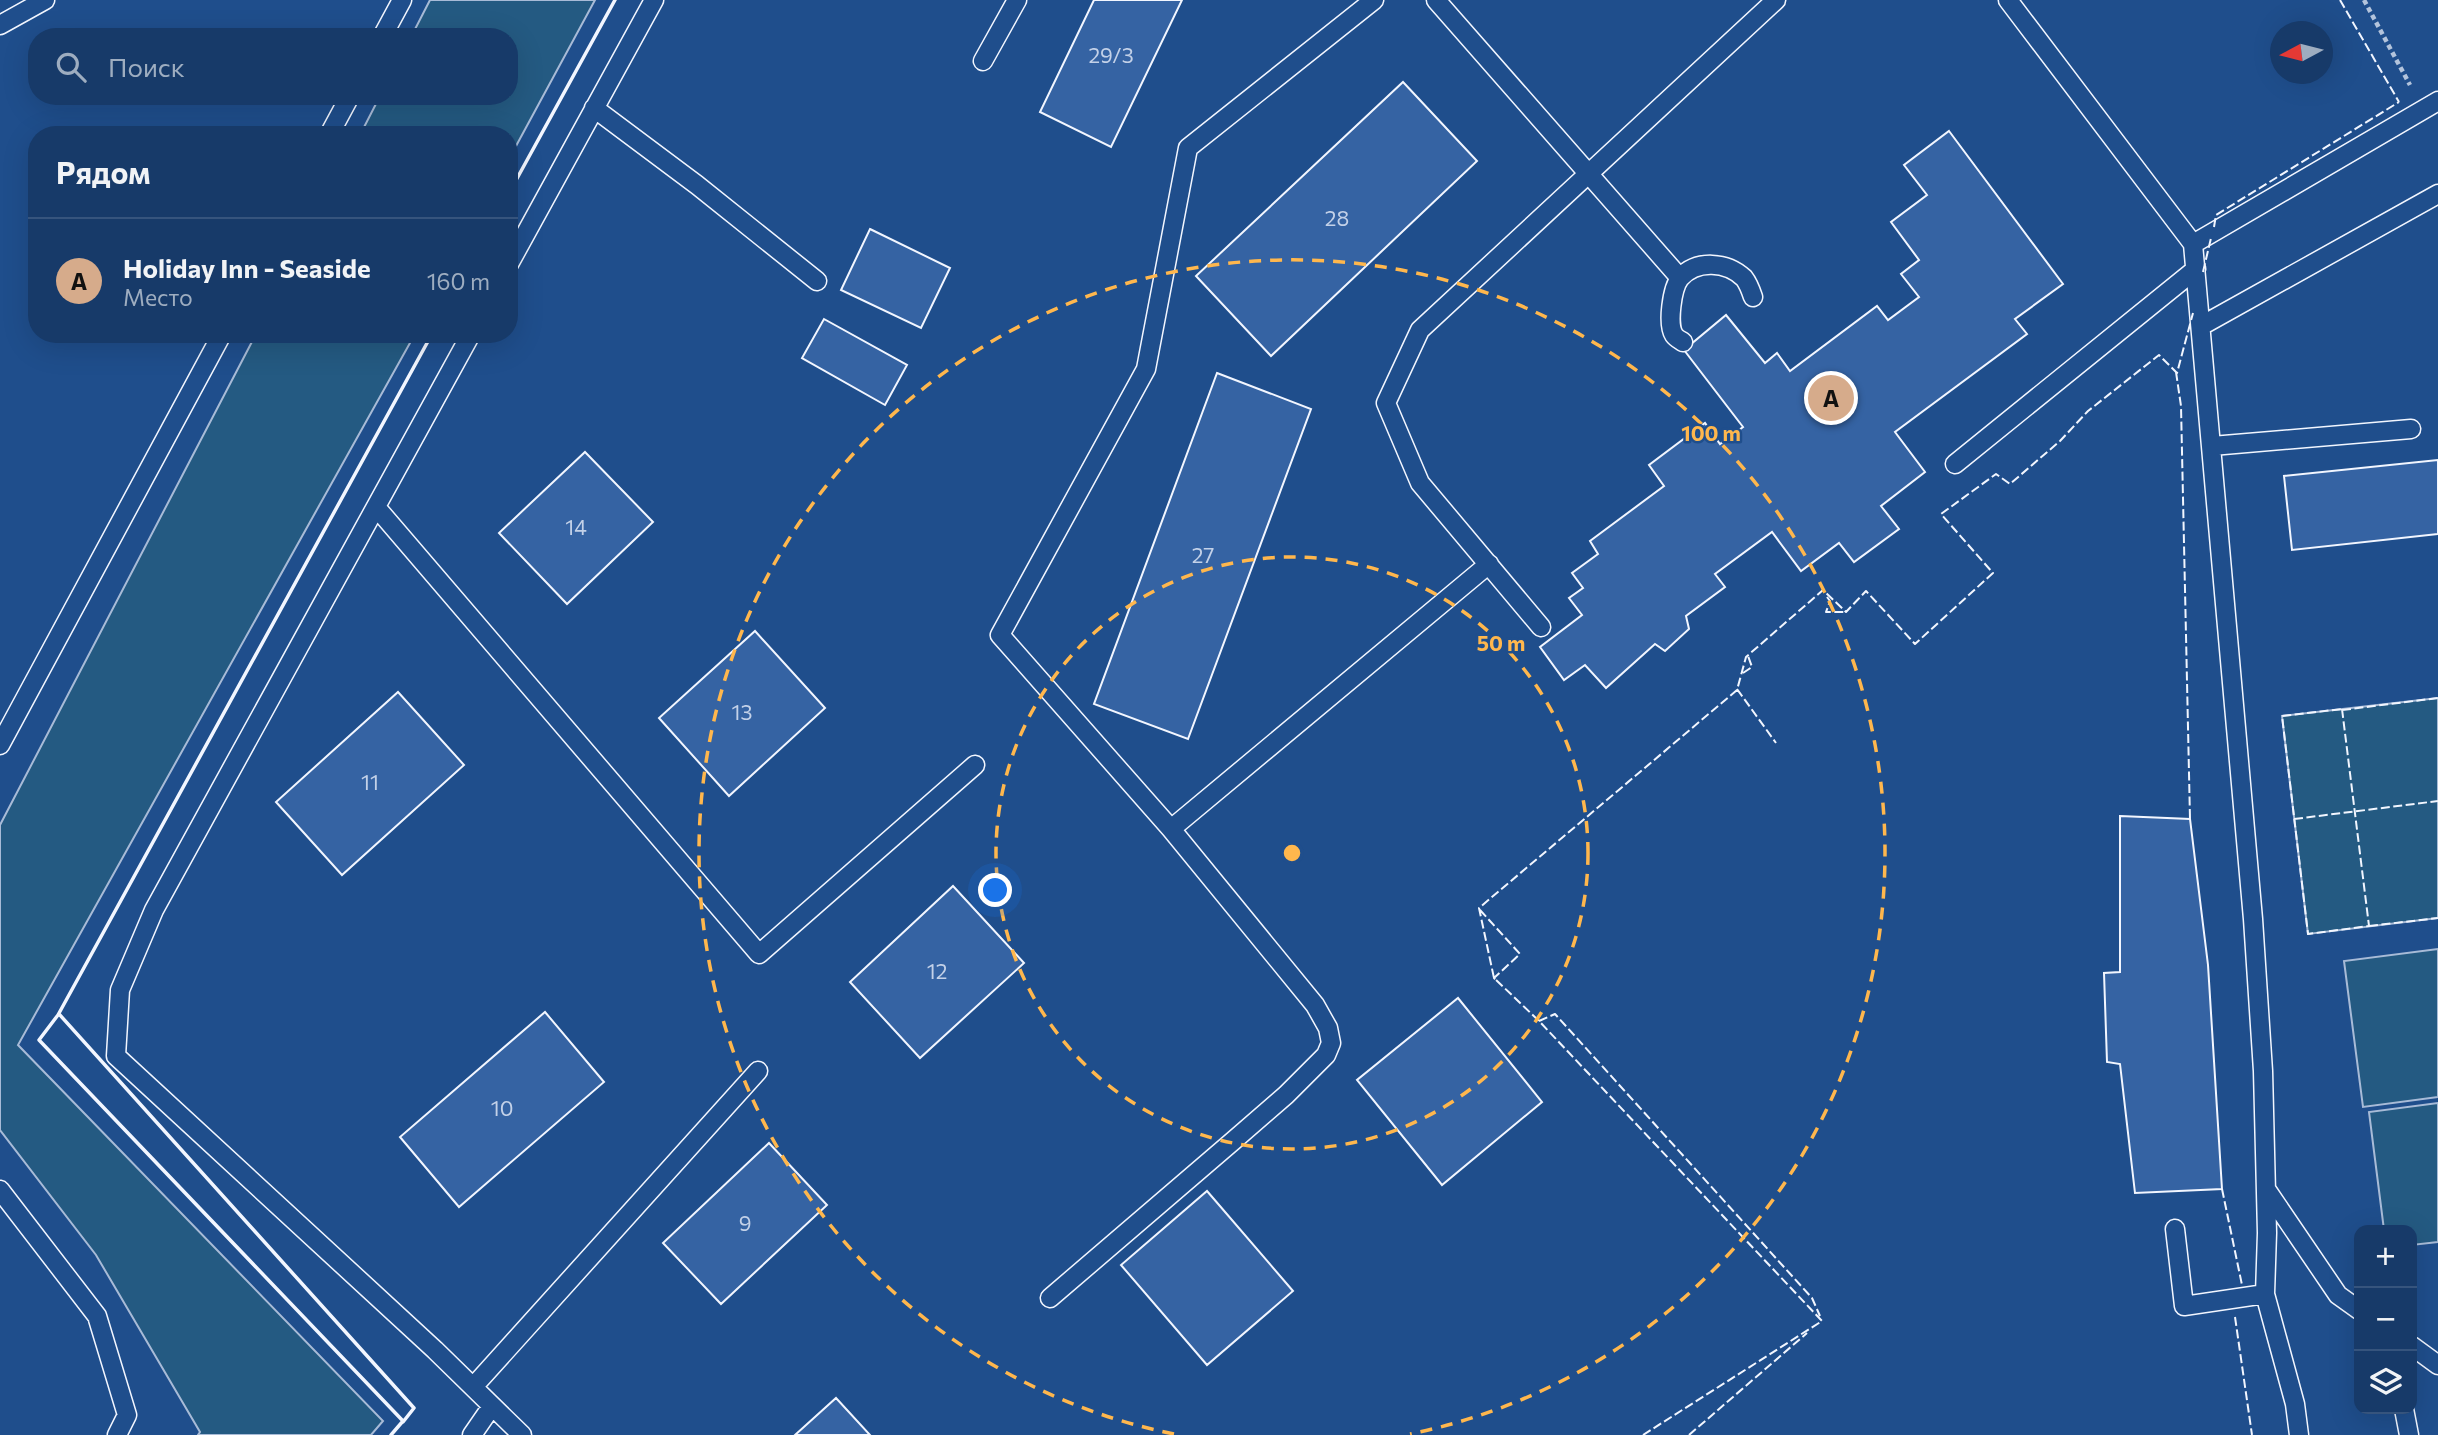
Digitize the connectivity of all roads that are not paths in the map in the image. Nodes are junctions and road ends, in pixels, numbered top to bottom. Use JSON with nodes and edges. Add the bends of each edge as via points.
{"nodes":[{"id":1,"x":45,"y":0,"type":"edge"},
{"id":2,"x":402,"y":0,"type":"edge"},
{"id":3,"x":654,"y":0,"type":"edge"},
{"id":4,"x":1017,"y":0,"type":"edge"},
{"id":5,"x":1374,"y":0,"type":"edge"},
{"id":6,"x":1436,"y":0,"type":"edge"},
{"id":7,"x":1776,"y":0,"type":"edge"},
{"id":8,"x":2008,"y":0,"type":"edge"},
{"id":9,"x":0,"y":25,"type":"edge"},
{"id":10,"x":387,"y":28,"type":"edge"},
{"id":11,"x":983,"y":61,"type":"dead end"},
{"id":12,"x":345,"y":105,"type":"edge"},
{"id":13,"x":2431,"y":105,"type":"edge"},
{"id":14,"x":594,"y":108,"type":"junction"},
{"id":15,"x":334,"y":126,"type":"edge"},
{"id":16,"x":1588,"y":175,"type":"junction"},
{"id":17,"x":2438,"y":194,"type":"edge"},
{"id":18,"x":2193,"y":244,"type":"junction"},
{"id":19,"x":518,"y":247,"type":"edge"},
{"id":20,"x":2196,"y":269,"type":"junction"},
{"id":21,"x":1680,"y":278,"type":"junction"},
{"id":22,"x":817,"y":281,"type":"dead end"},
{"id":23,"x":1753,"y":297,"type":"dead end"},
{"id":24,"x":2201,"y":326,"type":"junction"},
{"id":25,"x":1683,"y":342,"type":"dead end"},
{"id":26,"x":217,"y":343,"type":"edge"},
{"id":27,"x":466,"y":343,"type":"edge"},
{"id":28,"x":2411,"y":429,"type":"dead end"},
{"id":29,"x":2212,"y":446,"type":"junction"},
{"id":30,"x":1955,"y":464,"type":"dead end"},
{"id":31,"x":376,"y":507,"type":"junction"},
{"id":32,"x":1489,"y":564,"type":"junction"},
{"id":33,"x":1541,"y":627,"type":"dead end"},
{"id":34,"x":0,"y":745,"type":"edge"},
{"id":35,"x":975,"y":765,"type":"dead end"},
{"id":36,"x":1171,"y":829,"type":"junction"},
{"id":37,"x":758,"y":1071,"type":"dead end"},
{"id":38,"x":2266,"y":1189,"type":"junction"},
{"id":39,"x":0,"y":1190,"type":"edge"},
{"id":40,"x":2175,"y":1229,"type":"dead end"},
{"id":41,"x":2265,"y":1294,"type":"junction"},
{"id":42,"x":2338,"y":1295,"type":"junction"},
{"id":43,"x":1050,"y":1298,"type":"dead end"},
{"id":44,"x":2354,"y":1306,"type":"edge"},
{"id":45,"x":2354,"y":1319,"type":"edge"},
{"id":46,"x":2417,"y":1350,"type":"edge"},
{"id":47,"x":2438,"y":1365,"type":"edge"},
{"id":48,"x":473,"y":1387,"type":"junction"},
{"id":49,"x":492,"y":1406,"type":"junction"},
{"id":50,"x":2405,"y":1414,"type":"edge"},
{"id":51,"x":117,"y":1435,"type":"edge"},
{"id":52,"x":472,"y":1435,"type":"edge"},
{"id":53,"x":522,"y":1435,"type":"edge"},
{"id":54,"x":2299,"y":1435,"type":"edge"},
{"id":55,"x":2409,"y":1435,"type":"edge"}],
"edges":[{"from":1,"to":9,"type":"lane"},
{"from":2,"to":10,"type":"lane"},
{"from":3,"to":14,"type":"lane"},
{"from":4,"to":11,"type":"lane"},
{"from":5,"to":36,"type":"lane","via":[[1188,148],[1146,369],[1000,635]]},
{"from":6,"to":16,"type":"lane"},
{"from":7,"to":16,"type":"lane"},
{"from":8,"to":18,"type":"lane"},
{"from":12,"to":15,"type":"lane"},
{"from":13,"to":18,"type":"lane"},
{"from":14,"to":19,"type":"lane"},
{"from":14,"to":22,"type":"lane"},
{"from":16,"to":21,"type":"lane"},
{"from":16,"to":32,"type":"lane","via":[[1420,330],[1386,403],[1420,483]]},
{"from":17,"to":24,"type":"lane"},
{"from":18,"to":20,"type":"lane"},
{"from":20,"to":24,"type":"lane"},
{"from":20,"to":30,"type":"lane"},
{"from":21,"to":23,"type":"lane","via":[[1698,266],[1719,265],[1746,280]]},
{"from":21,"to":25,"type":"lane","via":[[1673,294],[1671,323],[1674,335]]},
{"from":24,"to":29,"type":"lane"},
{"from":26,"to":34,"type":"lane"},
{"from":27,"to":31,"type":"lane"},
{"from":28,"to":29,"type":"lane"},
{"from":29,"to":38,"type":"lane","via":[[2254,933]]},
{"from":31,"to":35,"type":"lane","via":[[759,954]]},
{"from":31,"to":48,"type":"lane","via":[[154,910],[120,990],[116,1056]]},
{"from":32,"to":33,"type":"lane"},
{"from":32,"to":36,"type":"lane"},
{"from":36,"to":43,"type":"lane","via":[[1315,1005],[1331,1043],[1326,1055],[1286,1095]]},
{"from":37,"to":48,"type":"lane"},
{"from":38,"to":41,"type":"lane"},
{"from":38,"to":42,"type":"lane"},
{"from":39,"to":51,"type":"lane","via":[[97,1315],[127,1415]]},
{"from":40,"to":41,"type":"lane","via":[[2184,1306]]},
{"from":41,"to":54,"type":"lane"},
{"from":42,"to":44,"type":"lane"},
{"from":42,"to":45,"type":"lane"},
{"from":46,"to":47,"type":"lane"},
{"from":48,"to":49,"type":"lane"},
{"from":49,"to":52,"type":"lane"},
{"from":49,"to":53,"type":"lane"},
{"from":50,"to":55,"type":"lane"}]}
